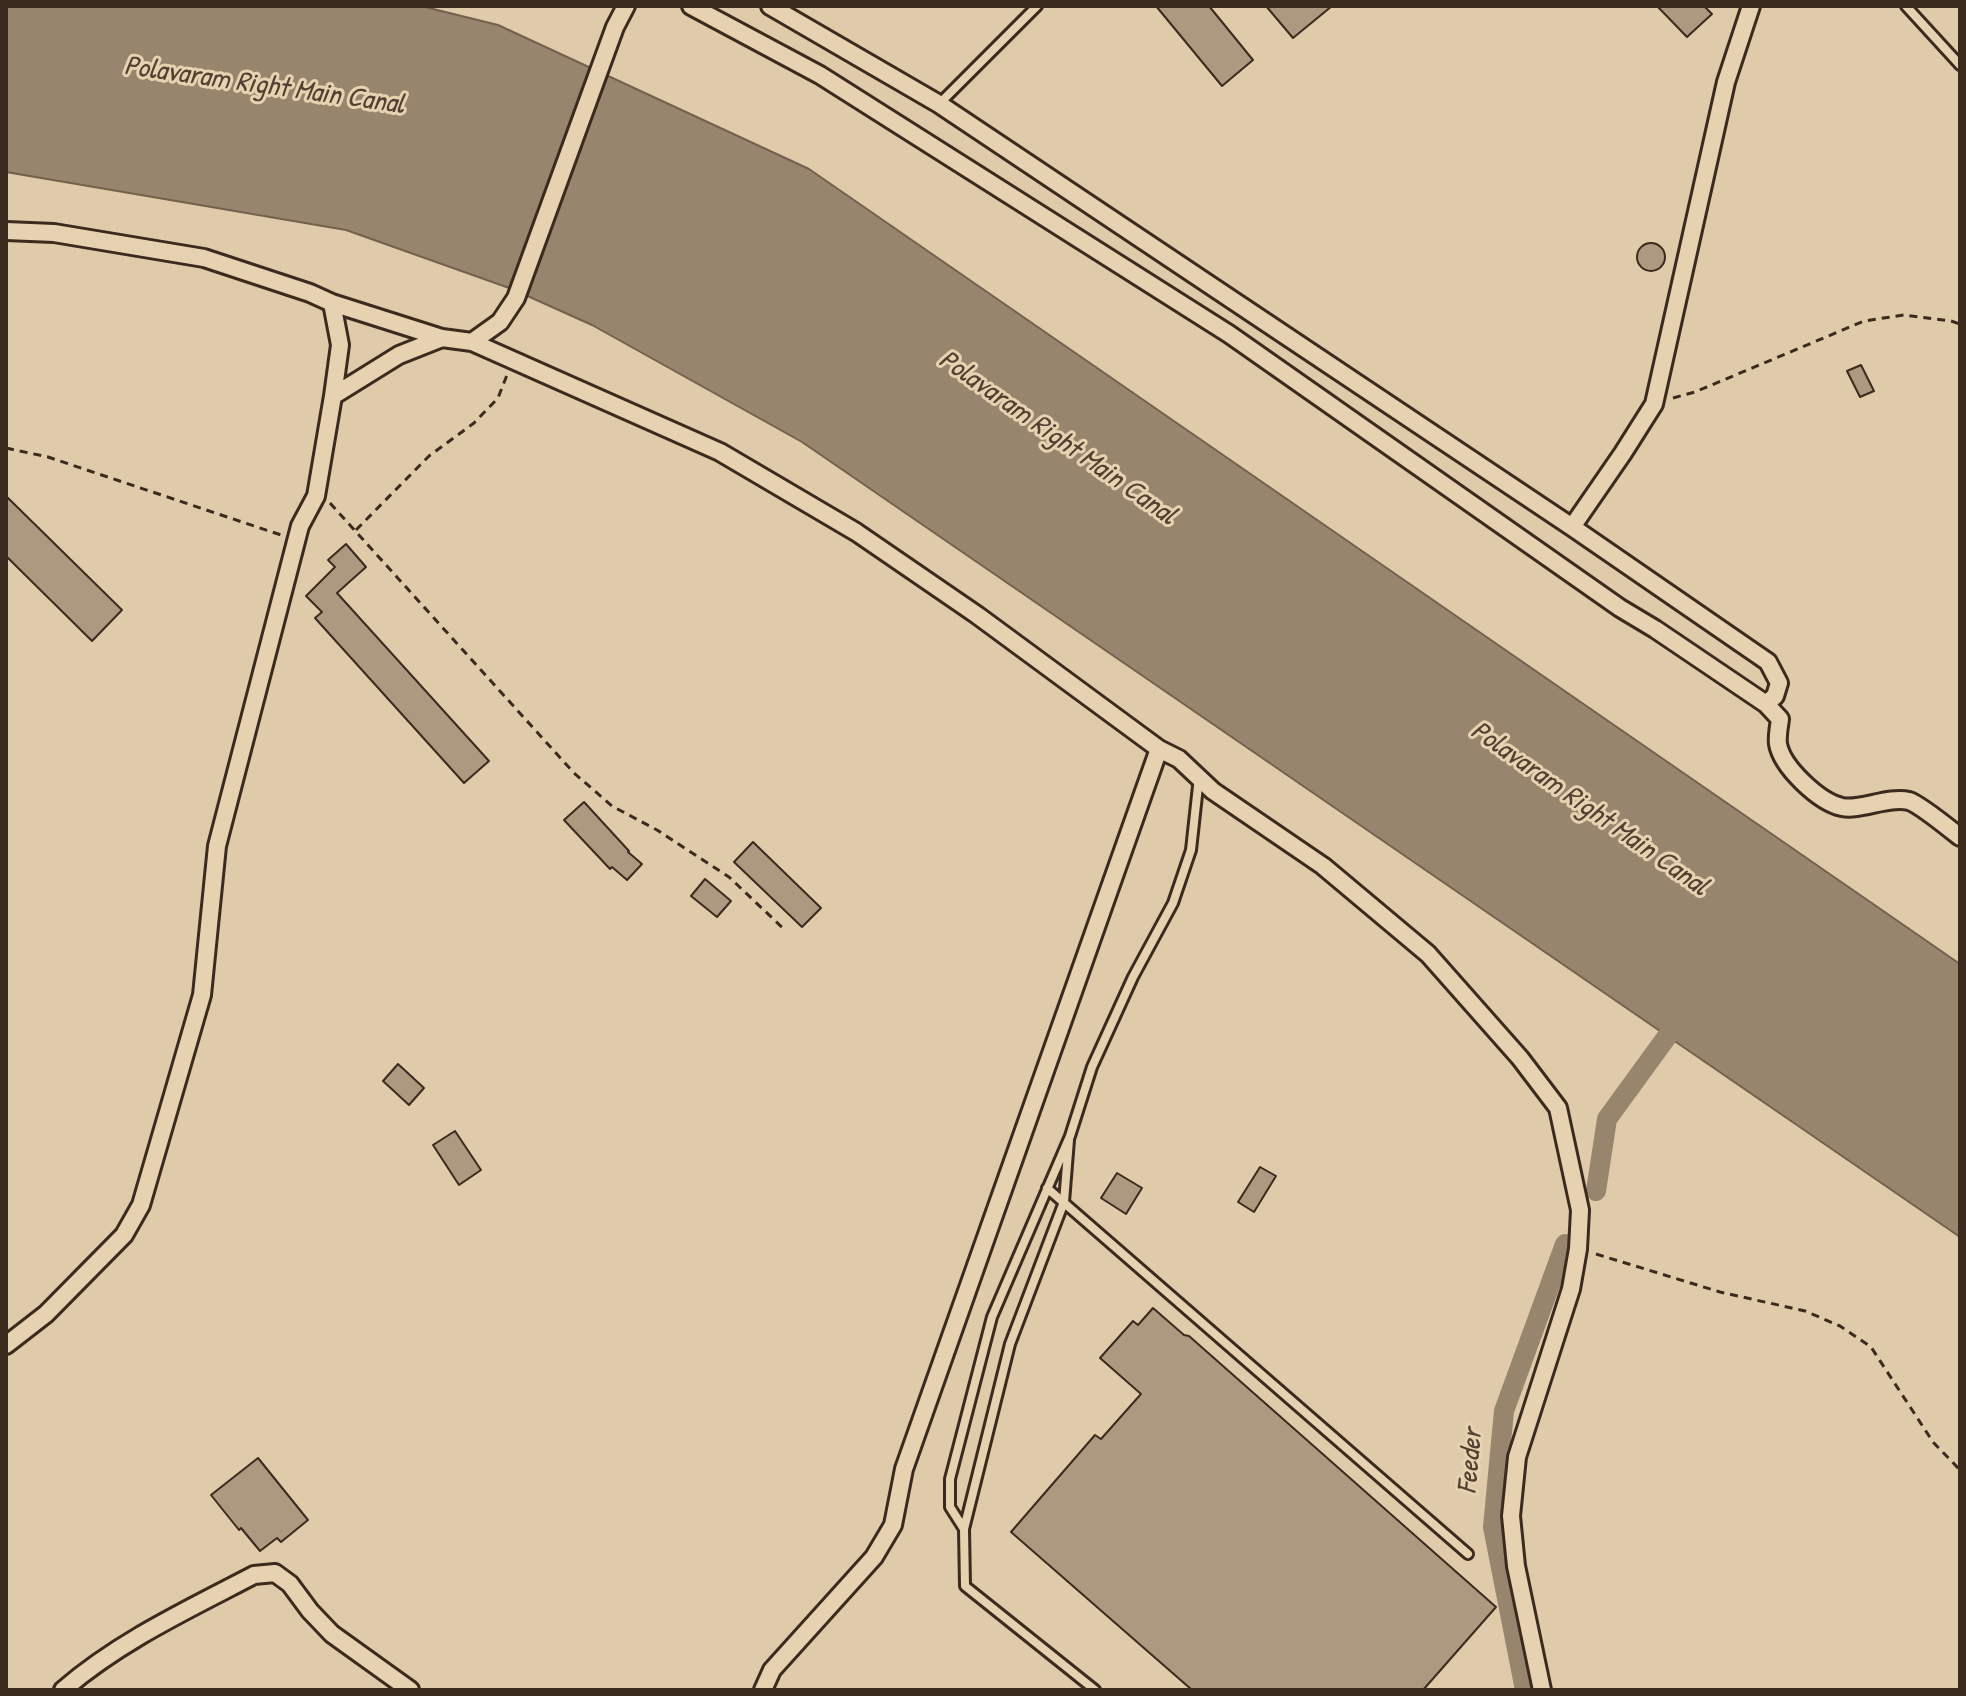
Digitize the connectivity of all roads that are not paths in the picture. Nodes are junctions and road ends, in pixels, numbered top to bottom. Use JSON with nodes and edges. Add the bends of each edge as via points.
{"nodes":[{"id":1,"x":626,"y":6,"type":"edge"},
{"id":2,"x":691,"y":6,"type":"edge"},
{"id":3,"x":770,"y":6,"type":"edge"},
{"id":4,"x":1037,"y":6,"type":"edge"},
{"id":5,"x":1751,"y":6,"type":"edge"},
{"id":6,"x":1906,"y":6,"type":"edge"},
{"id":7,"x":1960,"y":65,"type":"edge"},
{"id":8,"x":939,"y":104,"type":"junction"},
{"id":9,"x":6,"y":231,"type":"edge"},
{"id":10,"x":332,"y":303,"type":"junction"},
{"id":11,"x":442,"y":338,"type":"junction"},
{"id":12,"x":472,"y":342,"type":"junction"},
{"id":13,"x":333,"y":396,"type":"junction"},
{"id":14,"x":1572,"y":527,"type":"junction"},
{"id":15,"x":1766,"y":704,"type":"junction"},
{"id":16,"x":1159,"y":749,"type":"junction"},
{"id":17,"x":1199,"y":777,"type":"junction"},
{"id":18,"x":1960,"y":837,"type":"edge"},
{"id":19,"x":1070,"y":1136,"type":"junction"},
{"id":20,"x":1047,"y":1188,"type":"junction"},
{"id":21,"x":1064,"y":1202,"type":"junction"},
{"id":22,"x":6,"y":1345,"type":"edge"},
{"id":23,"x":964,"y":1529,"type":"junction"},
{"id":24,"x":1468,"y":1554,"type":"dead end"},
{"id":25,"x":63,"y":1690,"type":"edge"},
{"id":26,"x":410,"y":1690,"type":"edge"},
{"id":27,"x":763,"y":1690,"type":"edge"},
{"id":28,"x":1095,"y":1690,"type":"edge"},
{"id":29,"x":1542,"y":1690,"type":"edge"}],
"edges":[{"from":1,"to":12,"type":"street","via":[[516,298],[500,322]]},
{"from":2,"to":15,"type":"street","via":[[820,75],[1229,334]]},
{"from":3,"to":8,"type":"street"},
{"from":4,"to":8,"type":"lane"},
{"from":5,"to":14,"type":"street","via":[[1726,82],[1654,404]]},
{"from":6,"to":7,"type":"lane"},
{"from":8,"to":14,"type":"street"},
{"from":9,"to":10,"type":"street","via":[[54,233],[204,258]]},
{"from":10,"to":11,"type":"street"},
{"from":10,"to":13,"type":"street","via":[[340,345]]},
{"from":11,"to":12,"type":"street"},
{"from":11,"to":13,"type":"street","via":[[399,355]]},
{"from":12,"to":16,"type":"street","via":[[720,452],[856,532]]},
{"from":13,"to":22,"type":"street","via":[[316,496],[300,526],[217,846],[202,995],[141,1205],[124,1235],[46,1314]]},
{"from":14,"to":15,"type":"street","via":[[1768,662],[1779,683]]},
{"from":15,"to":18,"type":"street","via":[[1780,719],[1778,745],[1788,766],[1823,798],[1843,808],[1911,801]]},
{"from":16,"to":17,"type":"street"},
{"from":16,"to":27,"type":"street","via":[[904,1469],[893,1525],[874,1557],[772,1670]]},
{"from":17,"to":19,"type":"lane","via":[[1191,850],[1173,903],[1092,1067]]},
{"from":17,"to":29,"type":"street","via":[[1323,866],[1428,954],[1558,1108],[1580,1210],[1578,1249],[1571,1289],[1517,1457],[1511,1516]]},
{"from":19,"to":20,"type":"lane"},
{"from":19,"to":21,"type":"lane"},
{"from":20,"to":21,"type":"lane"},
{"from":20,"to":23,"type":"lane","via":[[992,1317],[950,1479],[950,1507]]},
{"from":21,"to":23,"type":"lane","via":[[1010,1344]]},
{"from":21,"to":24,"type":"lane"},
{"from":23,"to":28,"type":"lane","via":[[965,1586]]},
{"from":25,"to":26,"type":"street","via":[[136,1637],[254,1575],[275,1573],[332,1634]]}]}
